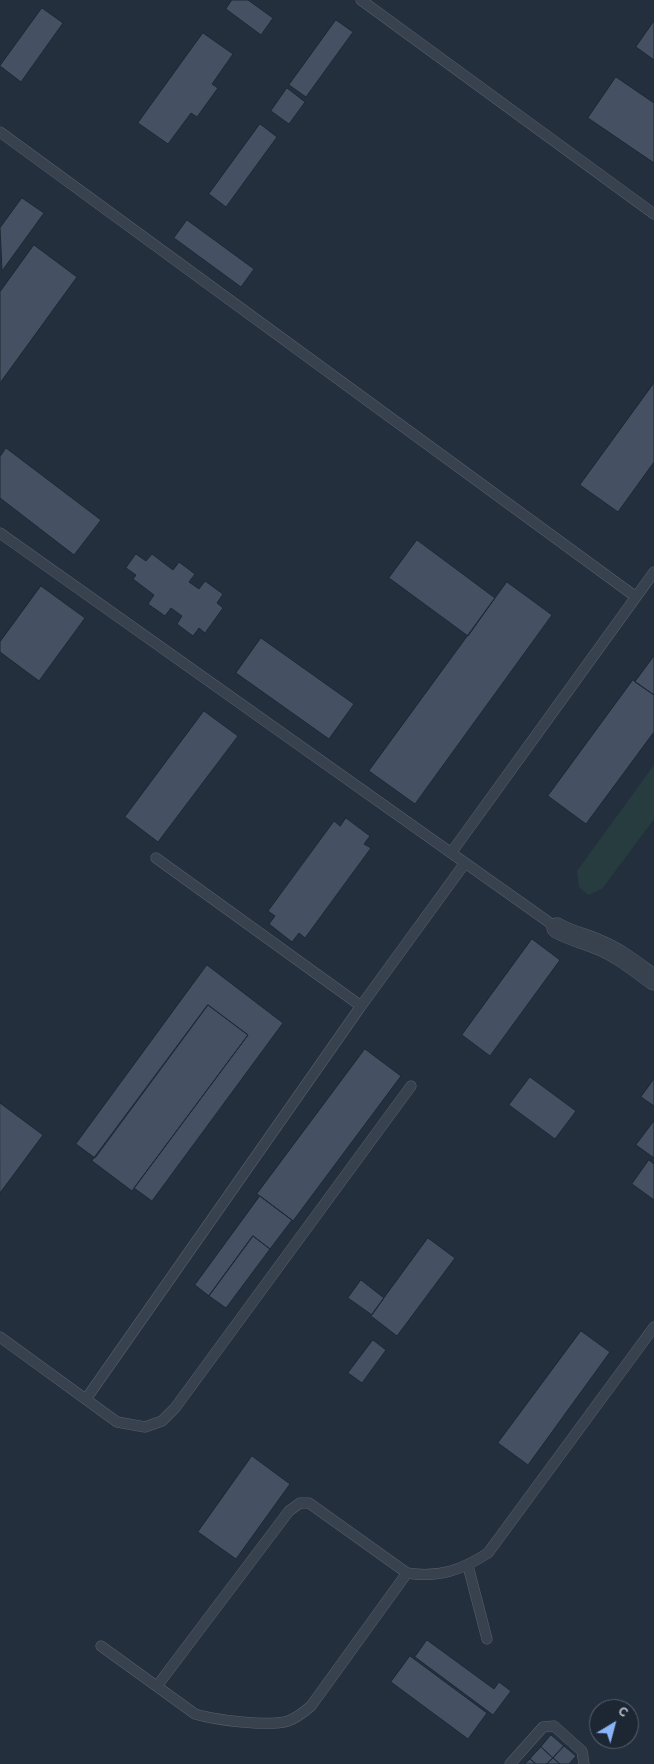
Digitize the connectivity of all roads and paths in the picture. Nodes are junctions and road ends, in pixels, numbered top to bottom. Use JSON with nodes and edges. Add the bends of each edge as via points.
{"nodes":[{"id":1,"x":361,"y":0,"type":"edge"},
{"id":2,"x":0,"y":132,"type":"edge"},
{"id":3,"x":654,"y":214,"type":"edge"},
{"id":4,"x":0,"y":534,"type":"edge"},
{"id":5,"x":654,"y":572,"type":"edge"},
{"id":6,"x":636,"y":597,"type":"junction"},
{"id":7,"x":451,"y":853,"type":"junction"},
{"id":8,"x":156,"y":858,"type":"dead end"},
{"id":9,"x":465,"y":863,"type":"junction"},
{"id":10,"x":557,"y":928,"type":"joint"},
{"id":11,"x":654,"y":980,"type":"edge"},
{"id":12,"x":361,"y":1006,"type":"junction"},
{"id":13,"x":412,"y":1086,"type":"dead end"},
{"id":14,"x":654,"y":1328,"type":"edge"},
{"id":15,"x":0,"y":1337,"type":"edge"},
{"id":16,"x":86,"y":1399,"type":"junction"},
{"id":17,"x":468,"y":1566,"type":"junction"},
{"id":18,"x":407,"y":1573,"type":"junction"},
{"id":19,"x":487,"y":1640,"type":"dead end"},
{"id":20,"x":101,"y":1646,"type":"dead end"},
{"id":21,"x":157,"y":1686,"type":"junction"},
{"id":22,"x":510,"y":1764,"type":"edge"},
{"id":23,"x":583,"y":1764,"type":"edge"}],
"edges":[{"from":1,"to":3,"type":"lane"},
{"from":2,"to":6,"type":"lane"},
{"from":4,"to":7,"type":"lane"},
{"from":5,"to":6,"type":"lane"},
{"from":6,"to":7,"type":"lane"},
{"from":7,"to":9,"type":"lane"},
{"from":8,"to":12,"type":"lane"},
{"from":9,"to":10,"type":"lane"},
{"from":9,"to":12,"type":"lane"},
{"from":10,"to":11,"type":"street","via":[[572,937],[616,952]]},
{"from":12,"to":16,"type":"lane"},
{"from":13,"to":16,"type":"lane","via":[[181,1400],[162,1421],[144,1427],[117,1422]]},
{"from":14,"to":17,"type":"lane","via":[[488,1553]]},
{"from":15,"to":16,"type":"lane"},
{"from":17,"to":18,"type":"lane","via":[[446,1574],[424,1576]]},
{"from":17,"to":19,"type":"lane"},
{"from":18,"to":21,"type":"lane","via":[[302,1715],[274,1723],[213,1719],[195,1714]]},
{"from":18,"to":21,"type":"lane","via":[[309,1503],[300,1503],[289,1511]]},
{"from":20,"to":21,"type":"lane"},
{"from":22,"to":23,"type":"lane","via":[[543,1727],[554,1726],[582,1751]]}]}
